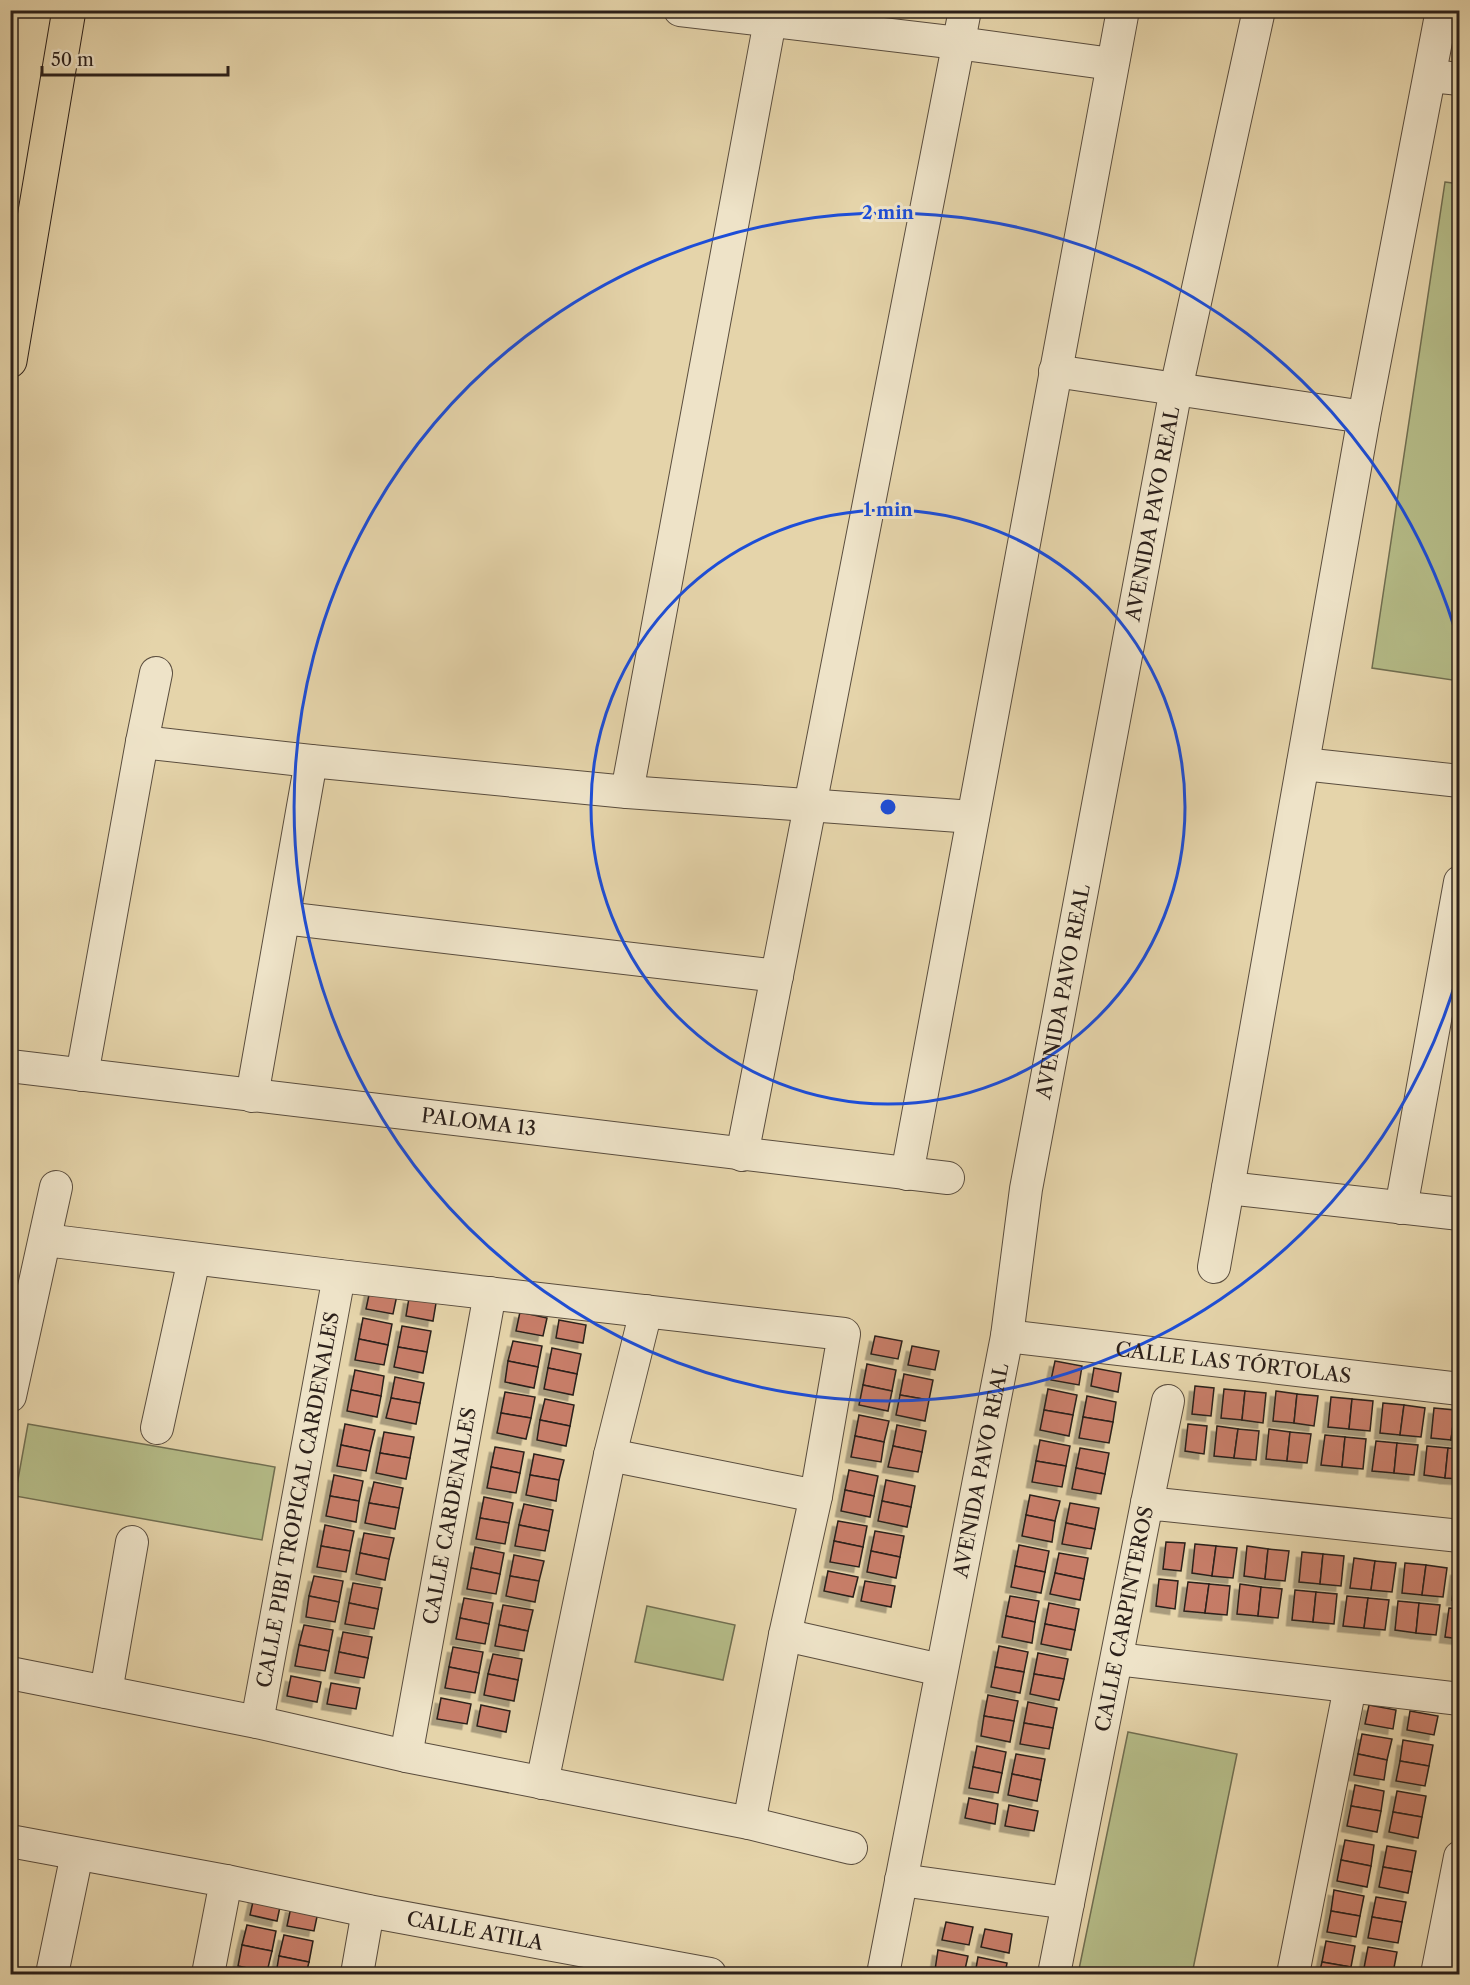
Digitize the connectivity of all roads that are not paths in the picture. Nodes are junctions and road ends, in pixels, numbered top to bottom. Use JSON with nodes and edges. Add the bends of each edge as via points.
{"nodes":[{"id":1,"x":69,"y":10,"type":"edge"},
{"id":2,"x":680,"y":10,"type":"edge"},
{"id":3,"x":965,"y":10,"type":"edge"},
{"id":4,"x":1123,"y":10,"type":"edge"},
{"id":5,"x":1259,"y":10,"type":"edge"},
{"id":6,"x":1442,"y":10,"type":"edge"},
{"id":7,"x":770,"y":21,"type":"junction"},
{"id":8,"x":958,"y":43,"type":"junction"},
{"id":9,"x":1112,"y":64,"type":"junction"},
{"id":10,"x":1445,"y":77,"type":"edge"},
{"id":11,"x":10,"y":361,"type":"edge"},
{"id":12,"x":1055,"y":371,"type":"junction"},
{"id":13,"x":1176,"y":389,"type":"junction"},
{"id":14,"x":1365,"y":417,"type":"junction"},
{"id":15,"x":156,"y":672,"type":"dead end"},
{"id":16,"x":142,"y":742,"type":"junction"},
{"id":17,"x":311,"y":761,"type":"junction"},
{"id":18,"x":1303,"y":764,"type":"junction"},
{"id":19,"x":1460,"y":781,"type":"edge"},
{"id":20,"x":627,"y":792,"type":"junction"},
{"id":21,"x":811,"y":806,"type":"junction"},
{"id":22,"x":973,"y":817,"type":"junction"},
{"id":23,"x":1460,"y":882,"type":"edge"},
{"id":24,"x":284,"y":918,"type":"junction"},
{"id":25,"x":777,"y":976,"type":"junction"},
{"id":26,"x":10,"y":1066,"type":"edge"},
{"id":27,"x":82,"y":1075,"type":"junction"},
{"id":28,"x":252,"y":1096,"type":"junction"},
{"id":29,"x":742,"y":1155,"type":"junction"},
{"id":30,"x":907,"y":1174,"type":"junction"},
{"id":31,"x":948,"y":1178,"type":"dead end"},
{"id":32,"x":56,"y":1187,"type":"dead end"},
{"id":33,"x":1228,"y":1188,"type":"junction"},
{"id":34,"x":1401,"y":1208,"type":"junction"},
{"id":35,"x":1460,"y":1214,"type":"edge"},
{"id":36,"x":45,"y":1240,"type":"junction"},
{"id":37,"x":194,"y":1259,"type":"junction"},
{"id":38,"x":1214,"y":1267,"type":"dead end"},
{"id":39,"x":339,"y":1276,"type":"junction"},
{"id":40,"x":490,"y":1293,"type":"junction"},
{"id":41,"x":646,"y":1311,"type":"junction"},
{"id":42,"x":1007,"y":1336,"type":"junction"},
{"id":43,"x":1460,"y":1389,"type":"edge"},
{"id":44,"x":10,"y":1396,"type":"edge"},
{"id":45,"x":1168,"y":1401,"type":"dead end"},
{"id":46,"x":157,"y":1428,"type":"dead end"},
{"id":47,"x":610,"y":1455,"type":"junction"},
{"id":48,"x":816,"y":1496,"type":"junction"},
{"id":49,"x":1148,"y":1503,"type":"junction"},
{"id":50,"x":1460,"y":1536,"type":"edge"},
{"id":51,"x":132,"y":1542,"type":"dead end"},
{"id":52,"x":785,"y":1635,"type":"junction"},
{"id":53,"x":1116,"y":1659,"type":"junction"},
{"id":54,"x":941,"y":1670,"type":"junction"},
{"id":55,"x":10,"y":1673,"type":"edge"},
{"id":56,"x":1350,"y":1686,"type":"junction"},
{"id":57,"x":106,"y":1692,"type":"junction"},
{"id":58,"x":1460,"y":1699,"type":"edge"},
{"id":59,"x":257,"y":1722,"type":"junction"},
{"id":60,"x":406,"y":1756,"type":"junction"},
{"id":61,"x":542,"y":1783,"type":"junction"},
{"id":62,"x":749,"y":1823,"type":"junction"},
{"id":63,"x":10,"y":1841,"type":"edge"},
{"id":64,"x":851,"y":1848,"type":"dead end"},
{"id":65,"x":77,"y":1854,"type":"junction"},
{"id":66,"x":1460,"y":1857,"type":"edge"},
{"id":67,"x":901,"y":1880,"type":"junction"},
{"id":68,"x":225,"y":1881,"type":"junction"},
{"id":69,"x":1068,"y":1903,"type":"junction"},
{"id":70,"x":368,"y":1911,"type":"junction"},
{"id":71,"x":578,"y":1963,"type":"edge"},
{"id":72,"x":52,"y":1974,"type":"edge"},
{"id":73,"x":208,"y":1974,"type":"edge"},
{"id":74,"x":357,"y":1974,"type":"edge"},
{"id":75,"x":710,"y":1974,"type":"edge"},
{"id":76,"x":883,"y":1974,"type":"edge"},
{"id":77,"x":1054,"y":1974,"type":"edge"},
{"id":78,"x":1293,"y":1974,"type":"edge"},
{"id":79,"x":1437,"y":1974,"type":"edge"}],
"edges":[{"from":1,"to":11,"type":"main road"},
{"from":2,"to":7,"type":"street"},
{"from":3,"to":8,"type":"street"},
{"from":4,"to":9,"type":"street"},
{"from":5,"to":13,"type":"street","name":"AVENIDA PAVO REAL"},
{"from":6,"to":10,"type":"street"},
{"from":7,"to":8,"type":"street"},
{"from":7,"to":20,"type":"street"},
{"from":8,"to":9,"type":"street"},
{"from":8,"to":21,"type":"street"},
{"from":9,"to":12,"type":"street"},
{"from":10,"to":14,"type":"street"},
{"from":12,"to":13,"type":"street"},
{"from":12,"to":22,"type":"street"},
{"from":13,"to":14,"type":"street"},
{"from":13,"to":42,"type":"street","name":"AVENIDA PAVO REAL","via":[[1026,1189]]},
{"from":14,"to":18,"type":"street"},
{"from":15,"to":16,"type":"street"},
{"from":16,"to":17,"type":"street"},
{"from":16,"to":27,"type":"street"},
{"from":17,"to":20,"type":"street"},
{"from":17,"to":24,"type":"street"},
{"from":18,"to":19,"type":"street"},
{"from":18,"to":33,"type":"street"},
{"from":20,"to":21,"type":"street"},
{"from":21,"to":22,"type":"street"},
{"from":21,"to":25,"type":"street"},
{"from":22,"to":30,"type":"street"},
{"from":23,"to":34,"type":"street"},
{"from":24,"to":25,"type":"street"},
{"from":24,"to":28,"type":"street"},
{"from":25,"to":29,"type":"street"},
{"from":26,"to":27,"type":"street","name":"PALOMA 13"},
{"from":27,"to":28,"type":"street","name":"PALOMA 13"},
{"from":28,"to":29,"type":"street","name":"PALOMA 13"},
{"from":29,"to":30,"type":"street","name":"PALOMA 13"},
{"from":30,"to":31,"type":"street","name":"PALOMA 13"},
{"from":32,"to":36,"type":"street"},
{"from":33,"to":34,"type":"street"},
{"from":33,"to":38,"type":"street"},
{"from":34,"to":35,"type":"street"},
{"from":36,"to":37,"type":"street"},
{"from":36,"to":44,"type":"street"},
{"from":37,"to":39,"type":"street"},
{"from":37,"to":46,"type":"street"},
{"from":39,"to":40,"type":"street"},
{"from":39,"to":59,"type":"street","name":"CALLE PIBI TROPICAL CARDENALES"},
{"from":40,"to":41,"type":"street"},
{"from":40,"to":60,"type":"street","name":"CALLE CARDENALES"},
{"from":41,"to":47,"type":"street"},
{"from":41,"to":48,"type":"street","via":[[844,1334]]},
{"from":42,"to":43,"type":"street","name":"CALLE LAS TÓRTOLAS"},
{"from":42,"to":54,"type":"street","name":"AVENIDA PAVO REAL"},
{"from":45,"to":49,"type":"street"},
{"from":47,"to":48,"type":"street"},
{"from":47,"to":61,"type":"street"},
{"from":48,"to":52,"type":"street"},
{"from":49,"to":50,"type":"street","name":"CALLE CARPINTEROS"},
{"from":49,"to":53,"type":"street","name":"CALLE CARPINTEROS"},
{"from":51,"to":57,"type":"street"},
{"from":52,"to":54,"type":"street"},
{"from":52,"to":62,"type":"street"},
{"from":53,"to":56,"type":"street"},
{"from":53,"to":69,"type":"street","name":"CALLE CARPINTEROS"},
{"from":54,"to":67,"type":"street","name":"AVENIDA PAVO REAL"},
{"from":55,"to":57,"type":"street"},
{"from":56,"to":58,"type":"street"},
{"from":56,"to":78,"type":"street"},
{"from":57,"to":59,"type":"street"},
{"from":59,"to":60,"type":"street"},
{"from":60,"to":61,"type":"street"},
{"from":61,"to":62,"type":"street"},
{"from":62,"to":64,"type":"street"},
{"from":63,"to":65,"type":"street","name":"CALLE ATILA"},
{"from":65,"to":68,"type":"street","name":"CALLE ATILA"},
{"from":65,"to":72,"type":"street"},
{"from":66,"to":79,"type":"street"},
{"from":67,"to":69,"type":"street"},
{"from":67,"to":76,"type":"street","name":"AVENIDA PAVO REAL"},
{"from":68,"to":70,"type":"street","name":"CALLE ATILA"},
{"from":68,"to":73,"type":"street"},
{"from":69,"to":77,"type":"street","name":"CALLE CARPINTEROS"},
{"from":70,"to":71,"type":"street","name":"CALLE ATILA"},
{"from":70,"to":74,"type":"street"},
{"from":71,"to":75,"type":"street","name":"CALLE ATILA"}]}
